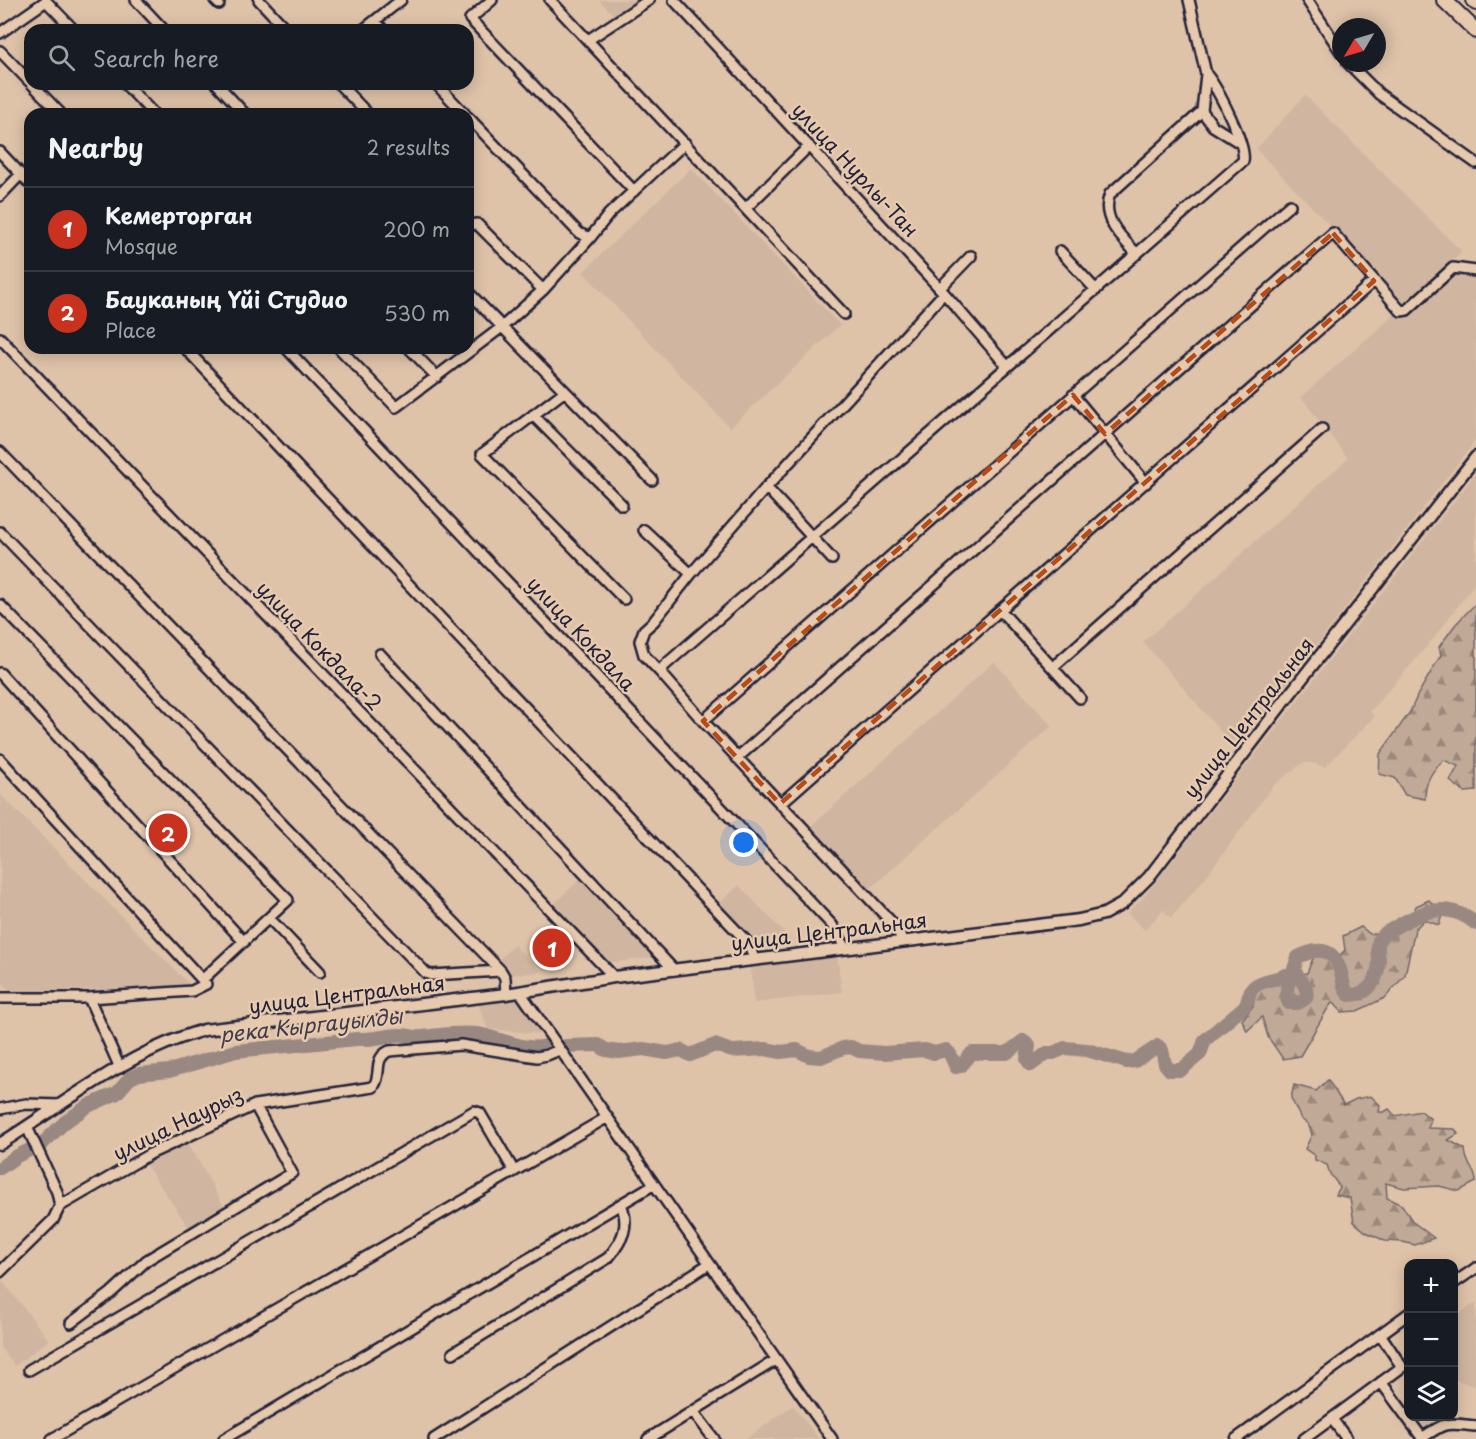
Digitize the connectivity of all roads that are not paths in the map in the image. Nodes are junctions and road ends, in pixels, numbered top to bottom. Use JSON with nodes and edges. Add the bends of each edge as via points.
{"nodes":[{"id":1,"x":136,"y":0,"type":"edge"},
{"id":2,"x":259,"y":0,"type":"edge"},
{"id":3,"x":401,"y":0,"type":"edge"},
{"id":4,"x":492,"y":0,"type":"edge"},
{"id":5,"x":550,"y":0,"type":"edge"},
{"id":6,"x":649,"y":0,"type":"edge"},
{"id":7,"x":675,"y":0,"type":"edge"},
{"id":8,"x":1189,"y":0,"type":"edge"},
{"id":9,"x":1307,"y":0,"type":"edge"},
{"id":10,"x":1444,"y":0,"type":"edge"},
{"id":11,"x":1473,"y":0,"type":"edge"},
{"id":12,"x":52,"y":2,"type":"edge"},
{"id":13,"x":1476,"y":3,"type":"edge"},
{"id":14,"x":375,"y":21,"type":"junction"},
{"id":15,"x":69,"y":24,"type":"edge"},
{"id":16,"x":159,"y":24,"type":"edge"},
{"id":17,"x":281,"y":24,"type":"edge"},
{"id":18,"x":371,"y":24,"type":"edge"},
{"id":19,"x":378,"y":24,"type":"edge"},
{"id":20,"x":1476,"y":32,"type":"edge"},
{"id":21,"x":0,"y":33,"type":"edge"},
{"id":22,"x":1332,"y":38,"type":"edge"},
{"id":23,"x":588,"y":40,"type":"junction"},
{"id":24,"x":0,"y":51,"type":"edge"},
{"id":25,"x":1357,"y":72,"type":"edge"},
{"id":26,"x":1206,"y":74,"type":"junction"},
{"id":27,"x":24,"y":76,"type":"edge"},
{"id":28,"x":38,"y":90,"type":"edge"},
{"id":29,"x":131,"y":90,"type":"edge"},
{"id":30,"x":223,"y":90,"type":"edge"},
{"id":31,"x":345,"y":90,"type":"edge"},
{"id":32,"x":442,"y":90,"type":"edge"},
{"id":33,"x":55,"y":108,"type":"edge"},
{"id":34,"x":148,"y":108,"type":"edge"},
{"id":35,"x":240,"y":108,"type":"edge"},
{"id":36,"x":362,"y":108,"type":"edge"},
{"id":37,"x":459,"y":108,"type":"edge"},
{"id":38,"x":1202,"y":111,"type":"junction"},
{"id":39,"x":474,"y":123,"type":"edge"},
{"id":40,"x":685,"y":143,"type":"junction"},
{"id":41,"x":1240,"y":143,"type":"junction"},
{"id":42,"x":809,"y":146,"type":"junction"},
{"id":43,"x":0,"y":152,"type":"edge"},
{"id":44,"x":1476,"y":163,"type":"edge"},
{"id":45,"x":21,"y":174,"type":"junction"},
{"id":46,"x":24,"y":177,"type":"edge"},
{"id":47,"x":634,"y":190,"type":"junction"},
{"id":48,"x":0,"y":196,"type":"edge"},
{"id":49,"x":1290,"y":205,"type":"dead end"},
{"id":50,"x":746,"y":208,"type":"junction"},
{"id":51,"x":474,"y":224,"type":"edge"},
{"id":52,"x":590,"y":238,"type":"junction"},
{"id":53,"x":1060,"y":251,"type":"dead end"},
{"id":54,"x":1137,"y":254,"type":"junction"},
{"id":55,"x":971,"y":256,"type":"dead end"},
{"id":56,"x":1476,"y":271,"type":"edge"},
{"id":57,"x":1374,"y":281,"type":"junction"},
{"id":58,"x":543,"y":290,"type":"junction"},
{"id":59,"x":942,"y":290,"type":"junction"},
{"id":60,"x":1096,"y":290,"type":"junction"},
{"id":61,"x":474,"y":298,"type":"edge"},
{"id":62,"x":844,"y":314,"type":"dead end"},
{"id":63,"x":502,"y":327,"type":"junction"},
{"id":64,"x":0,"y":338,"type":"edge"},
{"id":65,"x":476,"y":345,"type":"edge"},
{"id":66,"x":191,"y":354,"type":"edge"},
{"id":67,"x":292,"y":354,"type":"edge"},
{"id":68,"x":345,"y":354,"type":"edge"},
{"id":69,"x":415,"y":354,"type":"edge"},
{"id":70,"x":465,"y":354,"type":"edge"},
{"id":71,"x":1007,"y":366,"type":"junction"},
{"id":72,"x":437,"y":377,"type":"junction"},
{"id":73,"x":565,"y":391,"type":"junction"},
{"id":74,"x":1072,"y":395,"type":"junction"},
{"id":75,"x":533,"y":415,"type":"junction"},
{"id":76,"x":1322,"y":429,"type":"dead end"},
{"id":77,"x":1105,"y":434,"type":"junction"},
{"id":78,"x":0,"y":452,"type":"edge"},
{"id":79,"x":1476,"y":458,"type":"edge"},
{"id":80,"x":652,"y":480,"type":"dead end"},
{"id":81,"x":1146,"y":483,"type":"junction"},
{"id":82,"x":766,"y":487,"type":"junction"},
{"id":83,"x":622,"y":505,"type":"dead end"},
{"id":84,"x":644,"y":530,"type":"dead end"},
{"id":85,"x":0,"y":532,"type":"edge"},
{"id":86,"x":812,"y":537,"type":"junction"},
{"id":87,"x":832,"y":559,"type":"dead end"},
{"id":88,"x":691,"y":574,"type":"junction"},
{"id":89,"x":624,"y":599,"type":"dead end"},
{"id":90,"x":0,"y":605,"type":"edge"},
{"id":91,"x":1000,"y":609,"type":"junction"},
{"id":92,"x":380,"y":654,"type":"dead end"},
{"id":93,"x":1053,"y":667,"type":"junction"},
{"id":94,"x":661,"y":672,"type":"junction"},
{"id":95,"x":0,"y":673,"type":"edge"},
{"id":96,"x":1080,"y":698,"type":"dead end"},
{"id":97,"x":703,"y":721,"type":"junction"},
{"id":98,"x":737,"y":758,"type":"junction"},
{"id":99,"x":0,"y":759,"type":"edge"},
{"id":100,"x":780,"y":804,"type":"junction"},
{"id":101,"x":269,"y":918,"type":"junction"},
{"id":102,"x":903,"y":941,"type":"junction"},
{"id":103,"x":244,"y":942,"type":"junction"},
{"id":104,"x":846,"y":948,"type":"junction"},
{"id":105,"x":754,"y":959,"type":"junction"},
{"id":106,"x":674,"y":970,"type":"junction"},
{"id":107,"x":501,"y":971,"type":"junction"},
{"id":108,"x":320,"y":972,"type":"dead end"},
{"id":109,"x":614,"y":977,"type":"junction"},
{"id":110,"x":204,"y":982,"type":"junction"},
{"id":111,"x":520,"y":992,"type":"junction"},
{"id":112,"x":506,"y":994,"type":"junction"},
{"id":113,"x":0,"y":998,"type":"edge"},
{"id":114,"x":89,"y":998,"type":"junction"},
{"id":115,"x":559,"y":1050,"type":"junction"},
{"id":116,"x":120,"y":1068,"type":"junction"},
{"id":117,"x":60,"y":1105,"type":"junction"},
{"id":118,"x":255,"y":1105,"type":"junction"},
{"id":119,"x":0,"y":1109,"type":"edge"},
{"id":120,"x":606,"y":1118,"type":"junction"},
{"id":121,"x":27,"y":1127,"type":"junction"},
{"id":122,"x":0,"y":1144,"type":"edge"},
{"id":123,"x":514,"y":1171,"type":"junction"},
{"id":124,"x":654,"y":1185,"type":"junction"},
{"id":125,"x":621,"y":1204,"type":"junction"},
{"id":126,"x":60,"y":1206,"type":"junction"},
{"id":127,"x":709,"y":1264,"type":"junction"},
{"id":128,"x":1476,"y":1268,"type":"edge"},
{"id":129,"x":0,"y":1272,"type":"edge"},
{"id":130,"x":1458,"y":1280,"type":"edge"},
{"id":131,"x":1404,"y":1317,"type":"edge"},
{"id":132,"x":71,"y":1323,"type":"dead end"},
{"id":133,"x":1380,"y":1334,"type":"junction"},
{"id":134,"x":453,"y":1353,"type":"dead end"},
{"id":135,"x":776,"y":1360,"type":"junction"},
{"id":136,"x":29,"y":1370,"type":"dead end"},
{"id":137,"x":1381,"y":1382,"type":"junction"},
{"id":138,"x":693,"y":1411,"type":"junction"},
{"id":139,"x":1332,"y":1419,"type":"junction"},
{"id":140,"x":1476,"y":1426,"type":"edge"},
{"id":141,"x":52,"y":1439,"type":"edge"},
{"id":142,"x":224,"y":1439,"type":"edge"},
{"id":143,"x":434,"y":1439,"type":"edge"},
{"id":144,"x":648,"y":1439,"type":"edge"},
{"id":145,"x":714,"y":1439,"type":"edge"},
{"id":146,"x":832,"y":1439,"type":"edge"},
{"id":147,"x":1236,"y":1439,"type":"edge"},
{"id":148,"x":1304,"y":1439,"type":"edge"},
{"id":149,"x":1347,"y":1439,"type":"edge"},
{"id":150,"x":1422,"y":1439,"type":"edge"}],
"edges":[{"from":1,"to":16,"type":"street"},
{"from":2,"to":17,"type":"street"},
{"from":3,"to":14,"type":"street"},
{"from":4,"to":47,"type":"street","via":[[470,19]]},
{"from":5,"to":23,"type":"street"},
{"from":6,"to":23,"type":"street"},
{"from":7,"to":42,"type":"street","name":"улица Нурлы-Тан"},
{"from":8,"to":26,"type":"street"},
{"from":9,"to":22,"type":"street"},
{"from":10,"to":20,"type":"highway"},
{"from":11,"to":13,"type":"highway"},
{"from":12,"to":15,"type":"street"},
{"from":12,"to":21,"type":"street","via":[[46,1]]},
{"from":14,"to":18,"type":"street"},
{"from":14,"to":19,"type":"street"},
{"from":23,"to":40,"type":"street"},
{"from":24,"to":27,"type":"street"},
{"from":25,"to":44,"type":"street","via":[[1379,94]]},
{"from":26,"to":38,"type":"street"},
{"from":26,"to":41,"type":"street","via":[[1226,106]]},
{"from":28,"to":33,"type":"street"},
{"from":29,"to":34,"type":"street"},
{"from":30,"to":35,"type":"street"},
{"from":31,"to":36,"type":"street"},
{"from":32,"to":37,"type":"street"},
{"from":38,"to":41,"type":"street","via":[[1214,126]]},
{"from":38,"to":54,"type":"street","via":[[1110,194],[1107,215]]},
{"from":39,"to":52,"type":"street","via":[[579,233]]},
{"from":40,"to":47,"type":"street"},
{"from":40,"to":50,"type":"street"},
{"from":41,"to":54,"type":"street","via":[[1242,161]]},
{"from":42,"to":50,"type":"street"},
{"from":42,"to":59,"type":"street","name":"улица Нурлы-Тан"},
{"from":43,"to":45,"type":"street"},
{"from":45,"to":46,"type":"street"},
{"from":45,"to":48,"type":"street"},
{"from":47,"to":52,"type":"street"},
{"from":49,"to":74,"type":"street"},
{"from":50,"to":62,"type":"street"},
{"from":51,"to":58,"type":"street"},
{"from":52,"to":58,"type":"street"},
{"from":53,"to":60,"type":"street"},
{"from":54,"to":60,"type":"street"},
{"from":55,"to":59,"type":"street"},
{"from":56,"to":57,"type":"street","via":[[1453,268],[1407,310],[1401,311]]},
{"from":57,"to":77,"type":"street","via":[[1333,233]]},
{"from":57,"to":81,"type":"street"},
{"from":58,"to":63,"type":"street"},
{"from":59,"to":71,"type":"street","name":"улица Нурлы-Тан"},
{"from":59,"to":82,"type":"street"},
{"from":60,"to":71,"type":"street"},
{"from":61,"to":63,"type":"street"},
{"from":63,"to":65,"type":"street"},
{"from":63,"to":73,"type":"street"},
{"from":64,"to":109,"type":"street","name":"улица Кокдала-2"},
{"from":66,"to":105,"type":"street","via":[[749,944]]},
{"from":67,"to":104,"type":"street","name":"улица Кокдала","via":[[832,925]]},
{"from":68,"to":72,"type":"street","via":[[396,407]]},
{"from":69,"to":72,"type":"street"},
{"from":70,"to":72,"type":"street"},
{"from":71,"to":86,"type":"street"},
{"from":73,"to":75,"type":"street"},
{"from":73,"to":80,"type":"street"},
{"from":74,"to":77,"type":"street"},
{"from":74,"to":97,"type":"street"},
{"from":75,"to":83,"type":"street"},
{"from":75,"to":89,"type":"street","via":[[482,454]]},
{"from":76,"to":93,"type":"street"},
{"from":77,"to":81,"type":"street"},
{"from":77,"to":98,"type":"street"},
{"from":78,"to":107,"type":"street"},
{"from":79,"to":102,"type":"main road","name":"улица Центральная","via":[[1149,877],[1122,904],[1104,914],[1079,920]]},
{"from":81,"to":91,"type":"street"},
{"from":82,"to":86,"type":"street"},
{"from":82,"to":88,"type":"street"},
{"from":84,"to":88,"type":"street"},
{"from":85,"to":107,"type":"street","via":[[426,973]]},
{"from":86,"to":87,"type":"street"},
{"from":86,"to":94,"type":"street"},
{"from":88,"to":94,"type":"street","via":[[644,630],[640,641],[644,655]]},
{"from":90,"to":101,"type":"street","via":[[288,900]]},
{"from":91,"to":93,"type":"street"},
{"from":91,"to":100,"type":"street"},
{"from":92,"to":106,"type":"street"},
{"from":93,"to":96,"type":"street"},
{"from":94,"to":97,"type":"street"},
{"from":95,"to":103,"type":"street"},
{"from":97,"to":98,"type":"street"},
{"from":98,"to":100,"type":"street"},
{"from":99,"to":110,"type":"street"},
{"from":100,"to":102,"type":"street","via":[[895,926]]},
{"from":101,"to":103,"type":"street"},
{"from":101,"to":108,"type":"street"},
{"from":102,"to":104,"type":"main road","name":"улица Центральная"},
{"from":103,"to":110,"type":"street"},
{"from":104,"to":105,"type":"main road","name":"улица Центральная"},
{"from":105,"to":106,"type":"main road","name":"улица Центральная"},
{"from":106,"to":109,"type":"main road","name":"улица Центральная"},
{"from":107,"to":112,"type":"street"},
{"from":109,"to":111,"type":"main road","name":"улица Центральная"},
{"from":110,"to":114,"type":"street","via":[[192,991]]},
{"from":111,"to":112,"type":"main road","name":"улица Центральная"},
{"from":111,"to":115,"type":"street"},
{"from":112,"to":116,"type":"main road","name":"улица Центральная","via":[[204,1030],[152,1050]]},
{"from":113,"to":114,"type":"street"},
{"from":114,"to":116,"type":"street"},
{"from":115,"to":118,"type":"street","name":"улица Наурыз","via":[[537,1057],[461,1045],[389,1051],[379,1059],[378,1081],[373,1087]]},
{"from":115,"to":120,"type":"street"},
{"from":116,"to":117,"type":"main road","name":"улица Центральная"},
{"from":117,"to":119,"type":"street","via":[[26,1104]]},
{"from":117,"to":121,"type":"main road","name":"улица Центральная"},
{"from":118,"to":126,"type":"street","name":"улица Наурыз","via":[[150,1154]]},
{"from":118,"to":132,"type":"street","via":[[292,1173],[147,1260]]},
{"from":120,"to":123,"type":"street"},
{"from":120,"to":124,"type":"street"},
{"from":121,"to":122,"type":"main road","name":"улица Центральная"},
{"from":121,"to":126,"type":"street"},
{"from":123,"to":136,"type":"street","via":[[480,1113],[474,1111]]},
{"from":123,"to":141,"type":"street"},
{"from":124,"to":125,"type":"street"},
{"from":124,"to":127,"type":"street"},
{"from":125,"to":134,"type":"street","via":[[626,1216],[625,1230],[608,1258]]},
{"from":125,"to":142,"type":"street"},
{"from":126,"to":129,"type":"street","name":"улица Наурыз","via":[[53,1220]]},
{"from":127,"to":135,"type":"street"},
{"from":127,"to":143,"type":"street"},
{"from":128,"to":130,"type":"street"},
{"from":131,"to":133,"type":"street"},
{"from":133,"to":137,"type":"street","via":[[1402,1366]]},
{"from":133,"to":147,"type":"street"},
{"from":135,"to":138,"type":"street"},
{"from":135,"to":146,"type":"street"},
{"from":137,"to":139,"type":"street"},
{"from":137,"to":150,"type":"street"},
{"from":138,"to":144,"type":"street"},
{"from":138,"to":145,"type":"street"},
{"from":139,"to":148,"type":"street"},
{"from":139,"to":149,"type":"street"},
{"from":140,"to":150,"type":"street","via":[[1442,1424]]}]}
